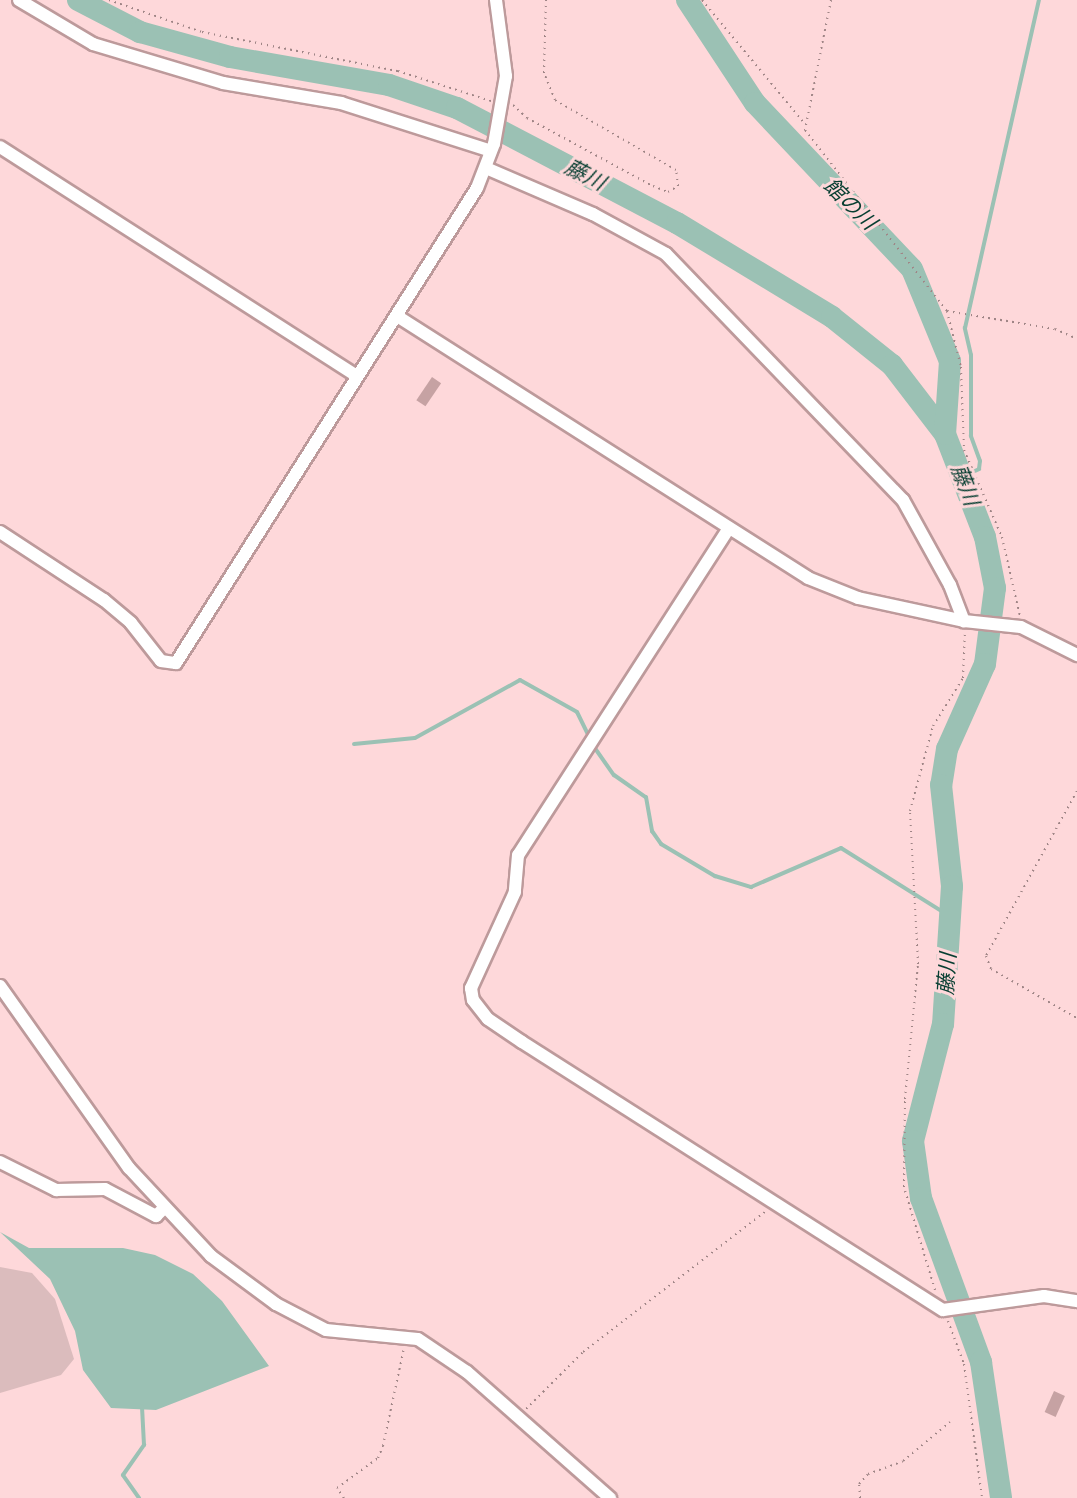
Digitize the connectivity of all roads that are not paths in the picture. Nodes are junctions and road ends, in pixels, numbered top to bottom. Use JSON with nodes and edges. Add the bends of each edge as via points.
{"nodes":[{"id":1,"x":19,"y":0,"type":"edge"},
{"id":2,"x":496,"y":0,"type":"edge"},
{"id":3,"x":0,"y":147,"type":"edge"},
{"id":4,"x":492,"y":148,"type":"junction"},
{"id":5,"x":486,"y":168,"type":"junction"},
{"id":6,"x":397,"y":316,"type":"junction"},
{"id":7,"x":357,"y":376,"type":"junction"},
{"id":8,"x":729,"y":528,"type":"junction"},
{"id":9,"x":0,"y":532,"type":"edge"},
{"id":10,"x":963,"y":621,"type":"junction"},
{"id":11,"x":1077,"y":655,"type":"edge"},
{"id":12,"x":0,"y":986,"type":"edge"},
{"id":13,"x":0,"y":1162,"type":"edge"},
{"id":14,"x":164,"y":1208,"type":"junction"},
{"id":15,"x":1077,"y":1301,"type":"edge"},
{"id":16,"x":610,"y":1498,"type":"edge"}],
"edges":[{"from":1,"to":4,"type":"street","via":[[93,44],[223,83],[341,103]]},
{"from":2,"to":4,"type":"street","via":[[506,49],[501,107]]},
{"from":3,"to":7,"type":"street"},
{"from":4,"to":5,"type":"street"},
{"from":5,"to":6,"type":"street"},
{"from":5,"to":10,"type":"street","via":[[593,214],[666,254],[903,500],[950,585]]},
{"from":6,"to":7,"type":"street"},
{"from":6,"to":8,"type":"street"},
{"from":7,"to":9,"type":"street","via":[[177,663],[161,661],[131,623],[104,600]]},
{"from":8,"to":10,"type":"street","via":[[817,583]]},
{"from":8,"to":15,"type":"street","via":[[518,855],[515,892],[471,988],[488,1019],[942,1309],[1044,1296]]},
{"from":10,"to":11,"type":"street","via":[[1017,627]]},
{"from":12,"to":14,"type":"street","via":[[63,1080]]},
{"from":13,"to":14,"type":"street","via":[[56,1190],[105,1189],[156,1216]]},
{"from":14,"to":16,"type":"street","via":[[211,1256],[276,1304],[326,1329],[407,1337],[466,1372]]}]}
